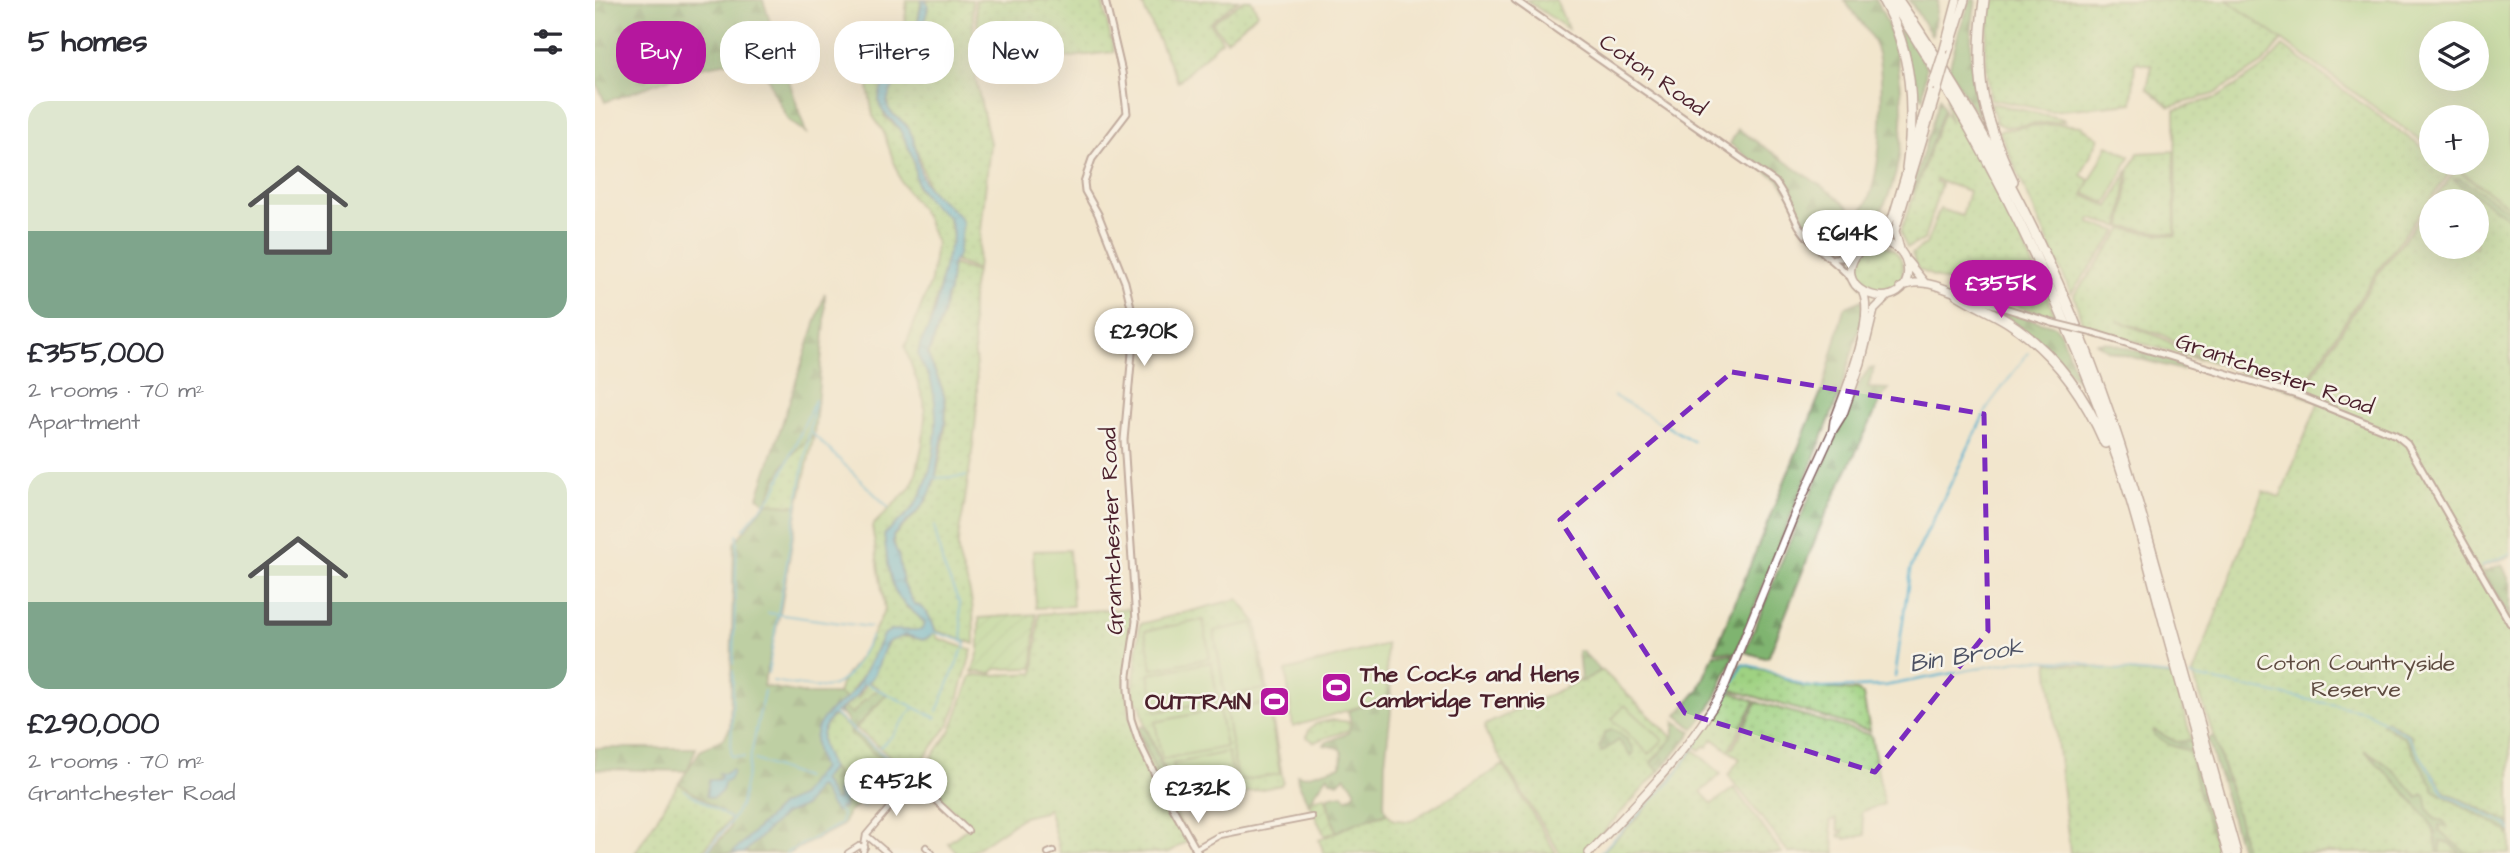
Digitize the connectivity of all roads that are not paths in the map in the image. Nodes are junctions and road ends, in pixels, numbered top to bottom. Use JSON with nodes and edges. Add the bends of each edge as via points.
{"nodes":[{"id":1,"x":1105,"y":0,"type":"edge"},
{"id":2,"x":1515,"y":0,"type":"edge"},
{"id":3,"x":1883,"y":0,"type":"edge"},
{"id":4,"x":1891,"y":0,"type":"edge"},
{"id":5,"x":1898,"y":0,"type":"edge"},
{"id":6,"x":1957,"y":0,"type":"edge"},
{"id":7,"x":1965,"y":0,"type":"edge"},
{"id":8,"x":1984,"y":0,"type":"edge"},
{"id":9,"x":1934,"y":89,"type":"junction"},
{"id":10,"x":1907,"y":167,"type":"junction"},
{"id":11,"x":2041,"y":246,"type":"junction"},
{"id":12,"x":1862,"y":248,"type":"junction"},
{"id":13,"x":1900,"y":251,"type":"junction"},
{"id":14,"x":1831,"y":258,"type":"junction"},
{"id":15,"x":1905,"y":259,"type":"junction"},
{"id":16,"x":1853,"y":280,"type":"junction"},
{"id":17,"x":1924,"y":282,"type":"junction"},
{"id":18,"x":1899,"y":289,"type":"junction"},
{"id":19,"x":1862,"y":291,"type":"junction"},
{"id":20,"x":1956,"y":293,"type":"junction"},
{"id":21,"x":1888,"y":296,"type":"junction"},
{"id":22,"x":1833,"y":430,"type":"junction"},
{"id":23,"x":2139,"y":525,"type":"junction"},
{"id":24,"x":2510,"y":623,"type":"edge"},
{"id":25,"x":1312,"y":817,"type":"dead end"},
{"id":26,"x":968,"y":831,"type":"dead end"},
{"id":27,"x":866,"y":835,"type":"junction"},
{"id":28,"x":926,"y":847,"type":"dead end"},
{"id":29,"x":864,"y":850,"type":"edge"},
{"id":30,"x":1197,"y":851,"type":"edge"},
{"id":31,"x":848,"y":853,"type":"edge"},
{"id":32,"x":887,"y":853,"type":"edge"},
{"id":33,"x":932,"y":853,"type":"edge"},
{"id":34,"x":1590,"y":853,"type":"edge"},
{"id":35,"x":2228,"y":853,"type":"edge"},
{"id":36,"x":2236,"y":853,"type":"edge"}],
"edges":[{"from":1,"to":30,"type":"street","name":"Grantchester Road","via":[[1128,113],[1092,159],[1084,182],[1125,282],[1134,331],[1124,440],[1136,621],[1128,690],[1131,719],[1160,785]]},
{"from":2,"to":14,"type":"street","name":"Coton Road","via":[[1775,182],[1800,227]]},
{"from":3,"to":10,"type":"highway","via":[[1898,32],[1911,85]]},
{"from":4,"to":23,"type":"highway","via":[[1981,146],[2041,265]]},
{"from":5,"to":11,"type":"highway","via":[[1964,104]]},
{"from":6,"to":9,"type":"main road","bridge":true},
{"from":7,"to":9,"type":"main road","bridge":true},
{"from":8,"to":11,"type":"highway","via":[[1978,55],[1985,111]]},
{"from":9,"to":10,"type":"main road"},
{"from":9,"to":13,"type":"main road","via":[[1895,231]]},
{"from":10,"to":12,"type":"main road","via":[[1891,221]]},
{"from":11,"to":36,"type":"highway","via":[[2100,388],[2130,475]]},
{"from":12,"to":13,"type":"main road","via":[[1883,242]]},
{"from":12,"to":14,"type":"street","via":[[1843,258]]},
{"from":12,"to":16,"type":"main road","via":[[1852,265]]},
{"from":13,"to":15,"type":"main road"},
{"from":14,"to":16,"type":"street","name":"Coton Road"},
{"from":15,"to":17,"type":"main road"},
{"from":15,"to":18,"type":"main road","via":[[1906,276]]},
{"from":16,"to":19,"type":"main road"},
{"from":17,"to":18,"type":"main road"},
{"from":17,"to":20,"type":"main road"},
{"from":18,"to":21,"type":"main road"},
{"from":19,"to":21,"type":"main road","via":[[1874,297]]},
{"from":19,"to":22,"type":"main road","via":[[1867,313]]},
{"from":20,"to":23,"type":"highway","via":[[2030,337],[2066,375],[2095,418]]},
{"from":20,"to":24,"type":"street","name":"Grantchester Road","bridge":true,"via":[[2297,395],[2396,435],[2407,444]]},
{"from":21,"to":22,"type":"main road","via":[[1874,310],[1854,384]]},
{"from":22,"to":34,"type":"main road","via":[[1711,712],[1688,745]]},
{"from":23,"to":35,"type":"highway"},
{"from":25,"to":30,"type":"street","via":[[1220,835]]},
{"from":26,"to":27,"type":"street","via":[[911,782]]},
{"from":27,"to":29,"type":"street"},
{"from":27,"to":32,"type":"street"},
{"from":28,"to":33,"type":"street"},
{"from":29,"to":31,"type":"street","via":[[859,846]]}]}
